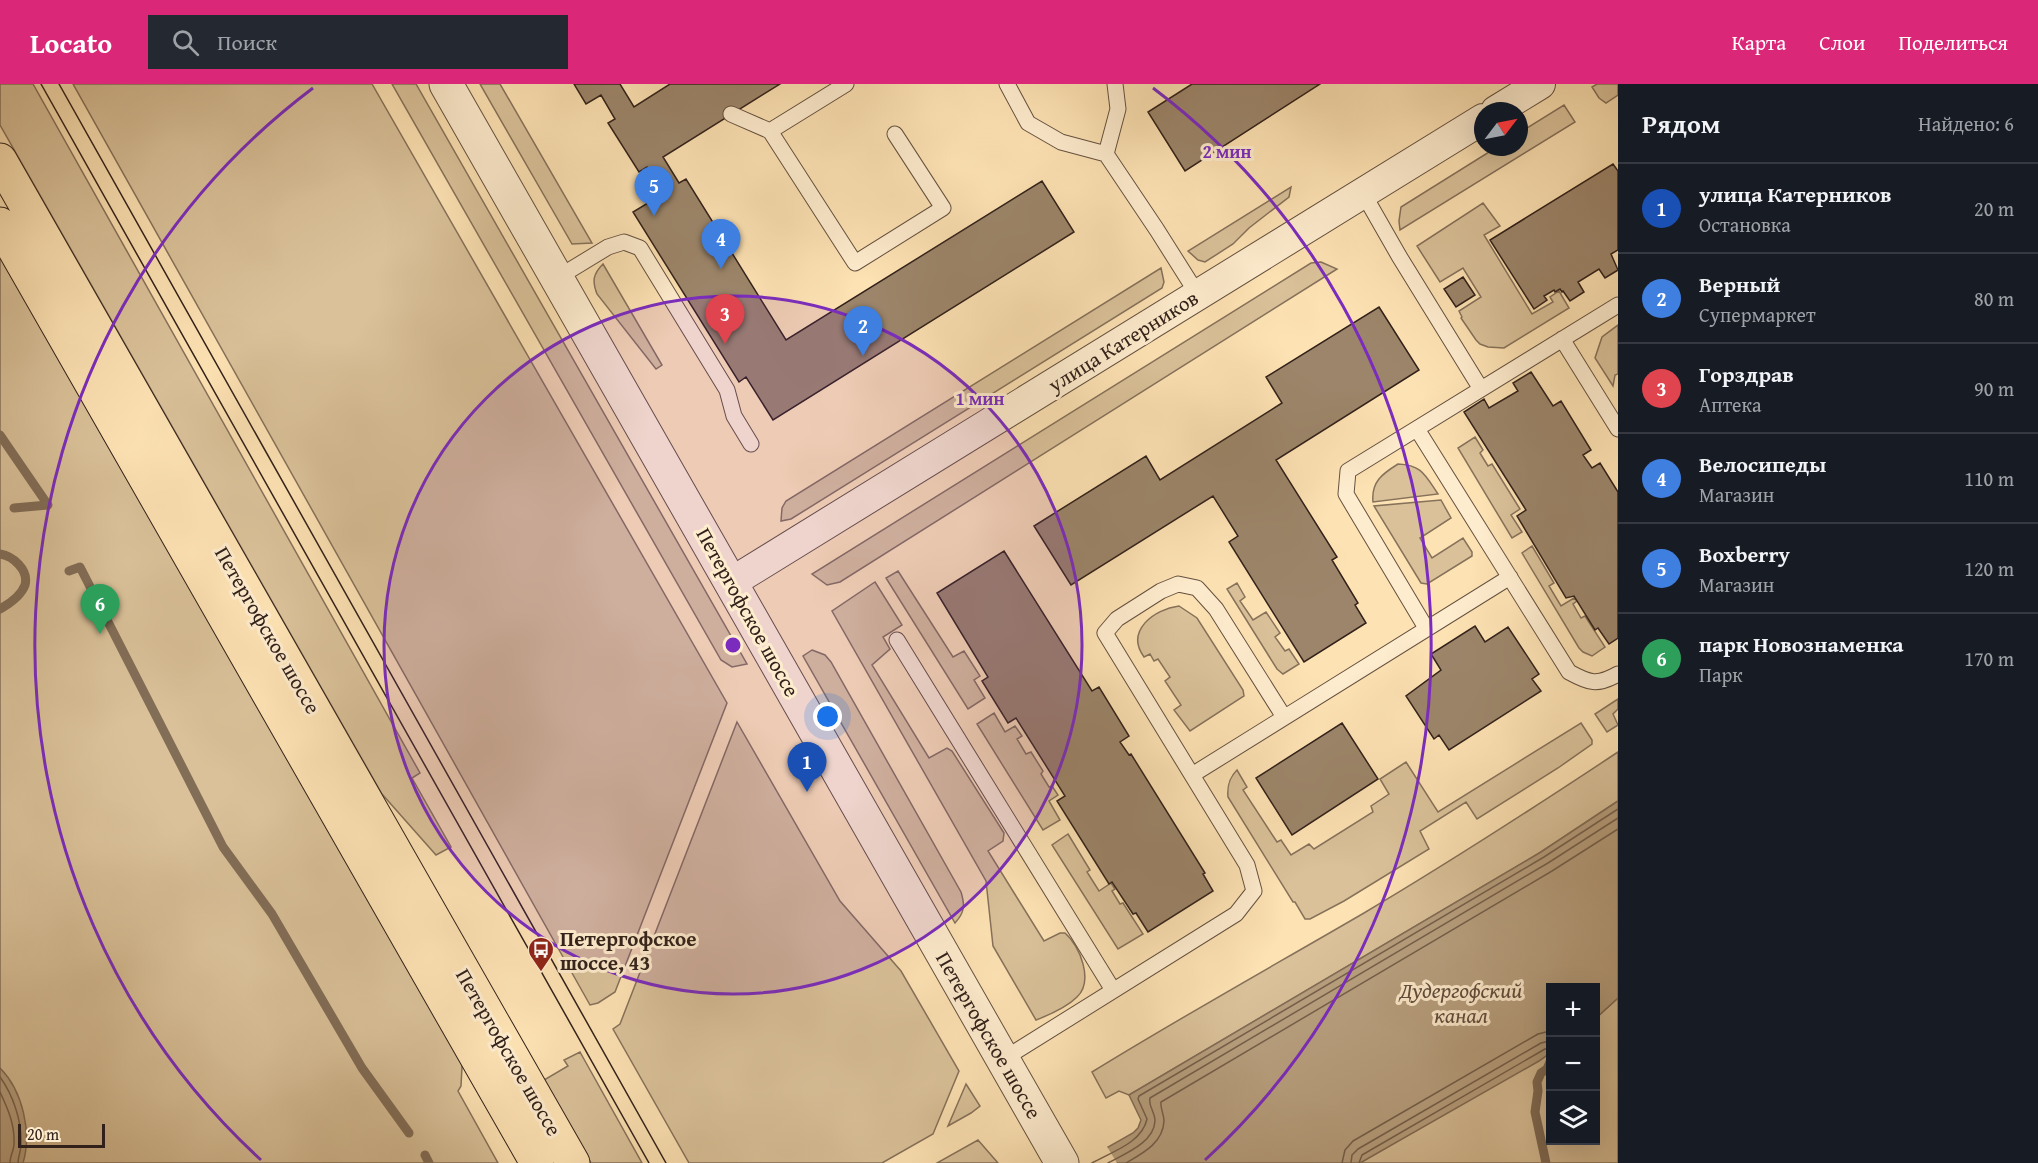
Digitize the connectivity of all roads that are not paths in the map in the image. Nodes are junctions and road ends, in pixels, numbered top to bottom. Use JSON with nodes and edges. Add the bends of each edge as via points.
{"nodes":[{"id":1,"x":446,"y":84,"type":"edge"},
{"id":2,"x":846,"y":84,"type":"edge"},
{"id":3,"x":1007,"y":84,"type":"edge"},
{"id":4,"x":1115,"y":84,"type":"edge"},
{"id":5,"x":1540,"y":84,"type":"edge"},
{"id":6,"x":1511,"y":102,"type":"edge"},
{"id":7,"x":731,"y":114,"type":"dead end"},
{"id":8,"x":1474,"y":125,"type":"edge"},
{"id":9,"x":771,"y":131,"type":"junction"},
{"id":10,"x":895,"y":134,"type":"dead end"},
{"id":11,"x":1106,"y":154,"type":"junction"},
{"id":12,"x":0,"y":159,"type":"edge"},
{"id":13,"x":1363,"y":193,"type":"junction"},
{"id":14,"x":0,"y":224,"type":"edge"},
{"id":15,"x":557,"y":278,"type":"junction"},
{"id":16,"x":1198,"y":295,"type":"junction"},
{"id":17,"x":1618,"y":304,"type":"edge"},
{"id":18,"x":1562,"y":339,"type":"junction"},
{"id":19,"x":1481,"y":389,"type":"junction"},
{"id":20,"x":1417,"y":429,"type":"junction"},
{"id":21,"x":1618,"y":429,"type":"edge"},
{"id":22,"x":751,"y":444,"type":"dead end"},
{"id":23,"x":1510,"y":578,"type":"junction"},
{"id":24,"x":732,"y":582,"type":"junction"},
{"id":25,"x":1426,"y":628,"type":"junction"},
{"id":26,"x":897,"y":640,"type":"dead end"},
{"id":27,"x":1618,"y":674,"type":"edge"},
{"id":28,"x":1284,"y":717,"type":"junction"},
{"id":29,"x":1192,"y":775,"type":"junction"},
{"id":30,"x":1113,"y":990,"type":"junction"},
{"id":31,"x":1002,"y":1060,"type":"junction"},
{"id":32,"x":1055,"y":1152,"type":"edge"},
{"id":33,"x":537,"y":1163,"type":"edge"},
{"id":34,"x":573,"y":1163,"type":"edge"}],
"edges":[{"from":1,"to":15,"type":"street","name":"Петергофское шоссе"},
{"from":2,"to":9,"type":"lane"},
{"from":3,"to":11,"type":"lane","via":[[1029,123],[1060,142]]},
{"from":4,"to":11,"type":"lane","via":[[1118,109]]},
{"from":5,"to":6,"type":"street"},
{"from":7,"to":9,"type":"lane"},
{"from":8,"to":13,"type":"street","name":"улица Катерников"},
{"from":9,"to":10,"type":"lane","via":[[855,263],[943,208]]},
{"from":11,"to":16,"type":"lane"},
{"from":12,"to":34,"type":"main road","name":"Петергофское шоссе"},
{"from":13,"to":16,"type":"street","name":"улица Катерников"},
{"from":13,"to":19,"type":"lane"},
{"from":14,"to":33,"type":"main road","name":"Петергофское шоссе"},
{"from":15,"to":22,"type":"lane","via":[[608,247],[624,242],[640,248],[727,390],[734,416]]},
{"from":15,"to":24,"type":"street","name":"Петергофское шоссе"},
{"from":16,"to":24,"type":"street","name":"улица Катерников"},
{"from":17,"to":18,"type":"lane"},
{"from":18,"to":19,"type":"lane"},
{"from":18,"to":21,"type":"lane"},
{"from":19,"to":20,"type":"lane"},
{"from":20,"to":23,"type":"lane"},
{"from":20,"to":25,"type":"lane","via":[[1348,471],[1346,494]]},
{"from":23,"to":25,"type":"lane"},
{"from":23,"to":27,"type":"lane","via":[[1569,672],[1589,683]]},
{"from":24,"to":31,"type":"street","name":"Петергофское шоссе"},
{"from":25,"to":28,"type":"lane"},
{"from":26,"to":30,"type":"lane"},
{"from":28,"to":29,"type":"lane"},
{"from":28,"to":29,"type":"lane","via":[[1216,609],[1197,588],[1178,584],[1161,591],[1117,619],[1105,633]]},
{"from":29,"to":30,"type":"lane","via":[[1247,865],[1254,891],[1236,914]]},
{"from":30,"to":31,"type":"lane"},
{"from":31,"to":32,"type":"street","name":"Петергофское шоссе"}]}
